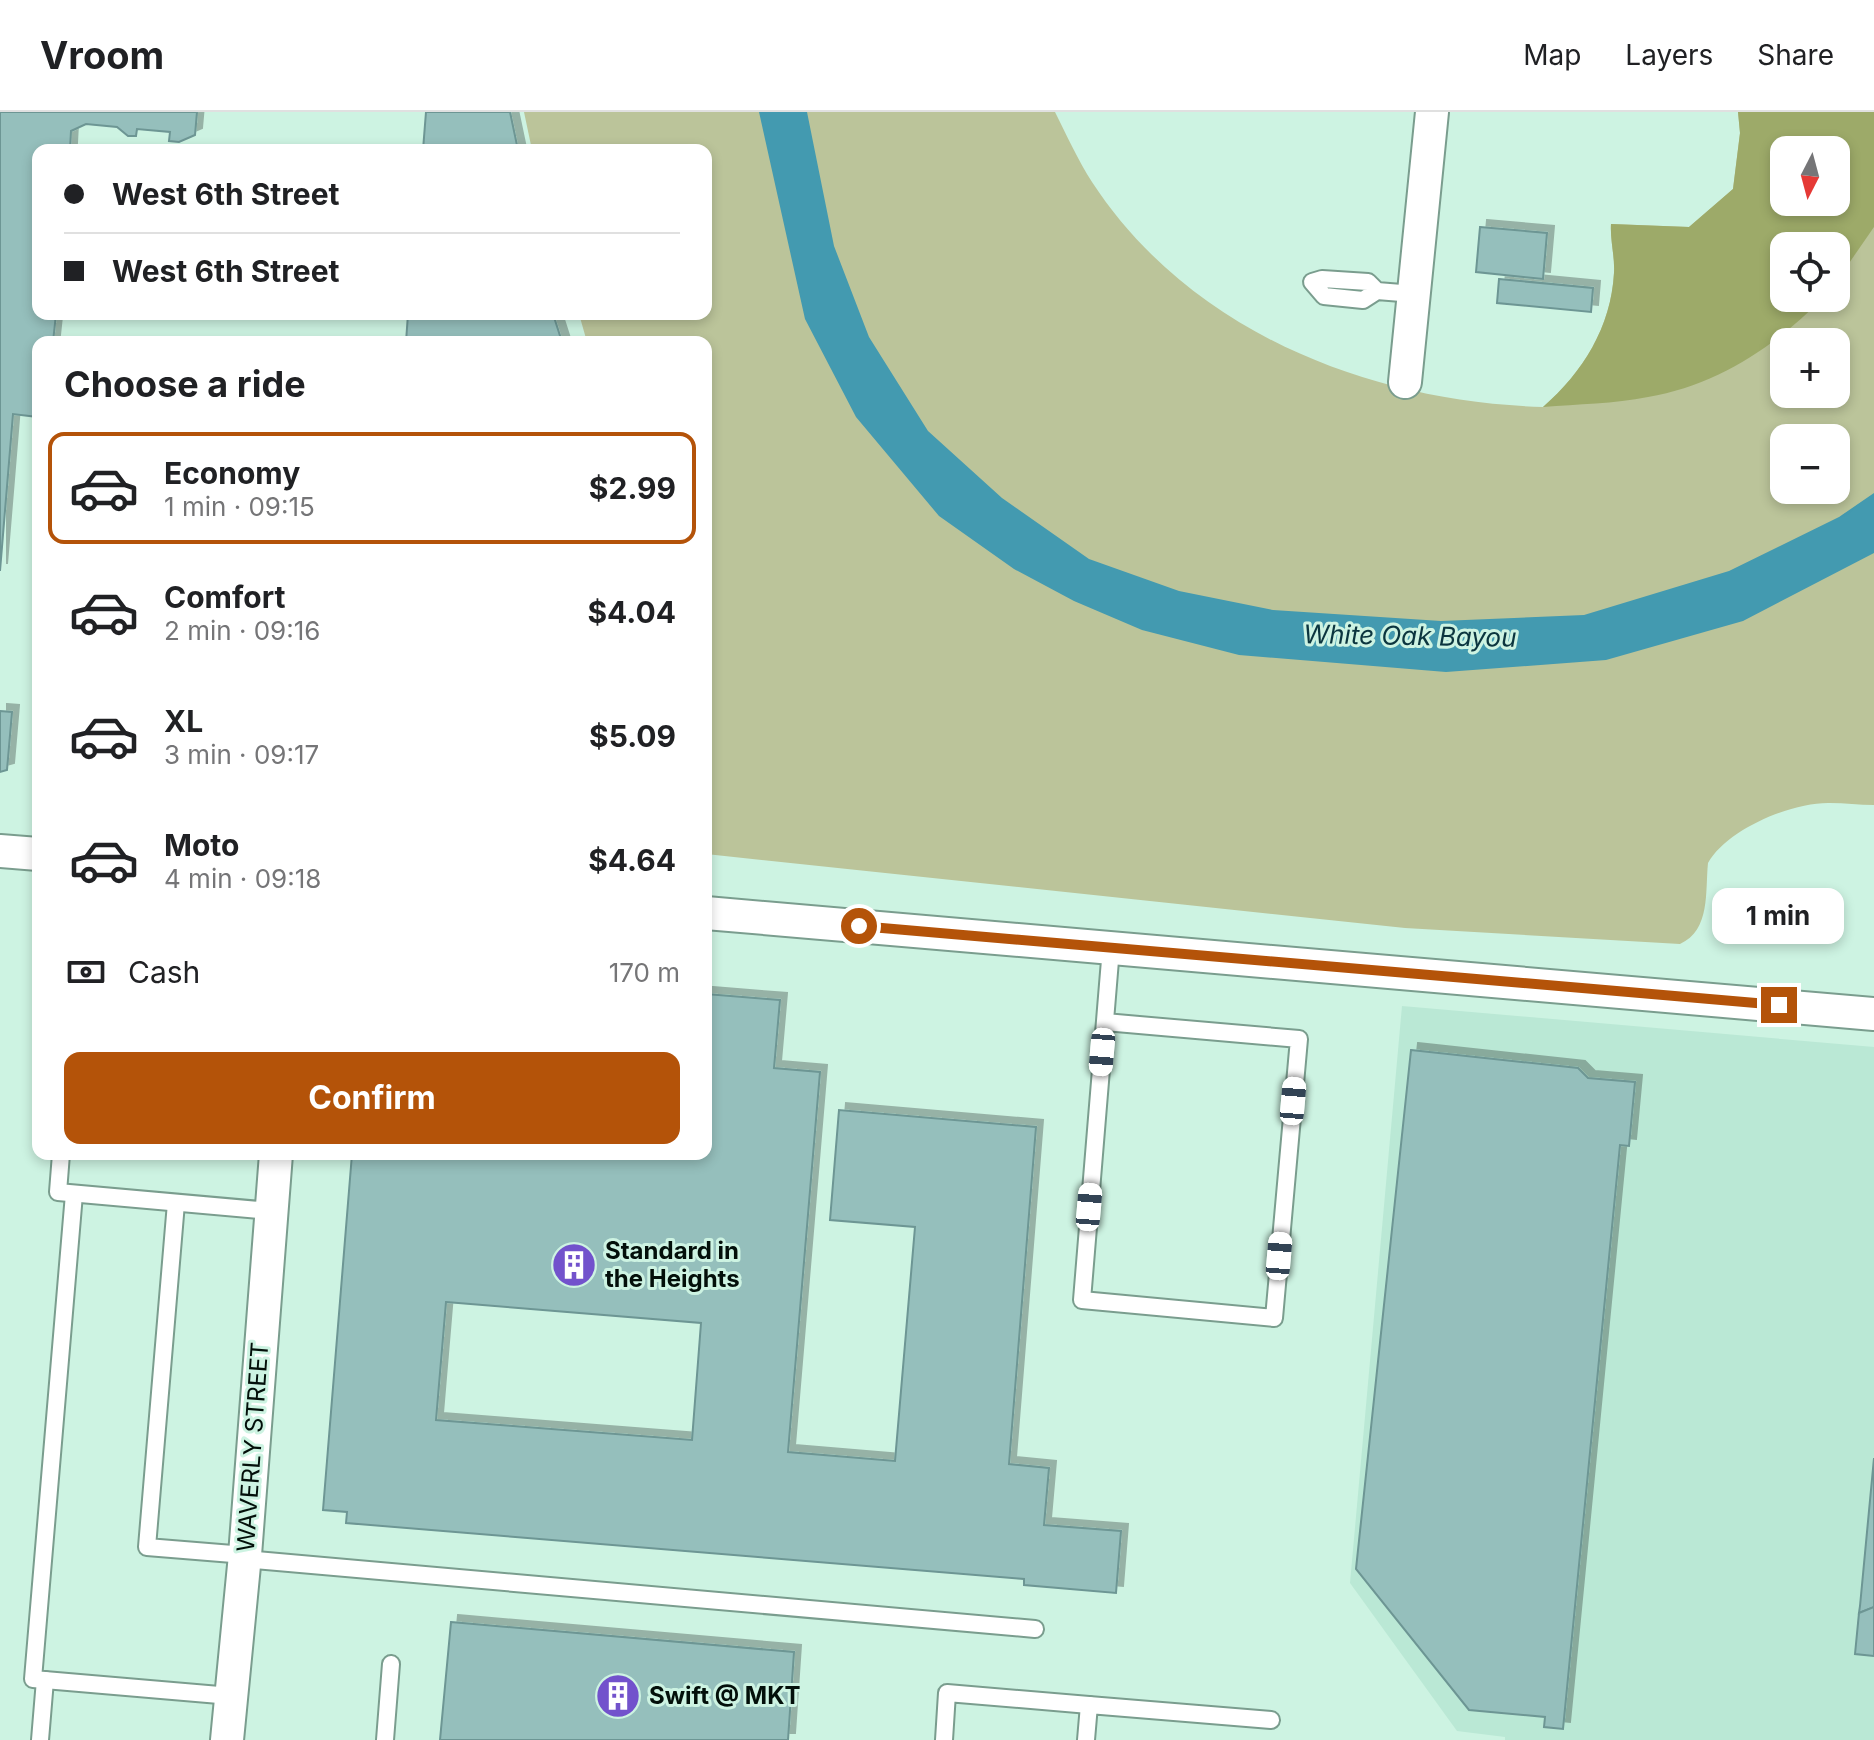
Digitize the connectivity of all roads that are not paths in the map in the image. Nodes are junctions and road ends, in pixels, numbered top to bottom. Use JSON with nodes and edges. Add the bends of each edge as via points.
{"nodes":[{"id":1,"x":1432,"y":112,"type":"edge"},
{"id":2,"x":1377,"y":291,"type":"dead end"},
{"id":3,"x":1414,"y":294,"type":"junction"},
{"id":4,"x":1405,"y":382,"type":"dead end"},
{"id":5,"x":0,"y":851,"type":"edge"},
{"id":6,"x":32,"y":854,"type":"edge"},
{"id":7,"x":712,"y":914,"type":"edge"},
{"id":8,"x":1111,"y":948,"type":"junction"},
{"id":9,"x":1874,"y":1014,"type":"edge"},
{"id":10,"x":1105,"y":1022,"type":"junction"},
{"id":11,"x":61,"y":1160,"type":"edge"},
{"id":12,"x":275,"y":1160,"type":"edge"},
{"id":13,"x":74,"y":1194,"type":"junction"},
{"id":14,"x":176,"y":1203,"type":"junction"},
{"id":15,"x":271,"y":1211,"type":"junction"},
{"id":16,"x":244,"y":1557,"type":"junction"},
{"id":17,"x":1035,"y":1629,"type":"dead end"},
{"id":18,"x":391,"y":1664,"type":"dead end"},
{"id":19,"x":45,"y":1680,"type":"junction"},
{"id":20,"x":231,"y":1696,"type":"junction"},
{"id":21,"x":1089,"y":1705,"type":"junction"},
{"id":22,"x":1271,"y":1720,"type":"dead end"},
{"id":23,"x":40,"y":1740,"type":"edge"},
{"id":24,"x":227,"y":1740,"type":"edge"},
{"id":25,"x":385,"y":1740,"type":"edge"},
{"id":26,"x":944,"y":1740,"type":"edge"},
{"id":27,"x":1086,"y":1740,"type":"edge"}],
"edges":[{"from":1,"to":3,"type":"street"},
{"from":2,"to":3,"type":"lane"},
{"from":3,"to":4,"type":"street"},
{"from":5,"to":6,"type":"street"},
{"from":7,"to":8,"type":"street"},
{"from":8,"to":9,"type":"street"},
{"from":8,"to":10,"type":"lane"},
{"from":10,"to":10,"type":"lane","via":[[1082,1300],[1274,1318],[1299,1039]]},
{"from":11,"to":13,"type":"lane","via":[[58,1192]]},
{"from":12,"to":15,"type":"street","name":"WAVERLY STREET"},
{"from":13,"to":14,"type":"lane"},
{"from":13,"to":19,"type":"lane","via":[[33,1679]]},
{"from":14,"to":15,"type":"lane"},
{"from":14,"to":16,"type":"lane","via":[[147,1547]]},
{"from":15,"to":16,"type":"street","name":"WAVERLY STREET"},
{"from":16,"to":17,"type":"lane"},
{"from":16,"to":20,"type":"street","name":"WAVERLY STREET"},
{"from":18,"to":25,"type":"lane"},
{"from":19,"to":20,"type":"lane"},
{"from":19,"to":23,"type":"lane"},
{"from":20,"to":24,"type":"street","name":"WAVERLY STREET"},
{"from":21,"to":22,"type":"lane"},
{"from":21,"to":26,"type":"lane","via":[[947,1693]]},
{"from":21,"to":27,"type":"lane"}]}
